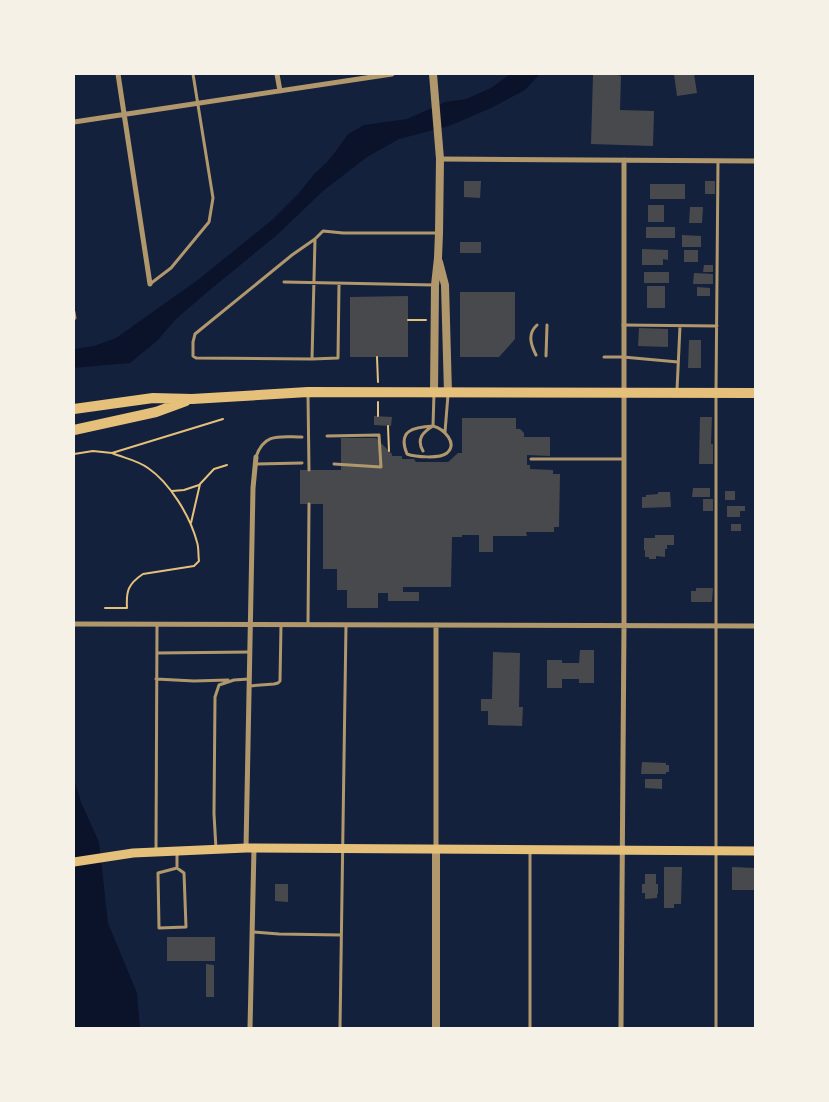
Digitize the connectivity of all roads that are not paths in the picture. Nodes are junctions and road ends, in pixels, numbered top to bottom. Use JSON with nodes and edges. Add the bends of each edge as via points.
{"nodes":[{"id":1,"x":118,"y":74,"type":"edge"},
{"id":2,"x":193,"y":74,"type":"edge"},
{"id":3,"x":277,"y":74,"type":"edge"},
{"id":4,"x":392,"y":74,"type":"edge"},
{"id":5,"x":433,"y":74,"type":"edge"},
{"id":6,"x":355,"y":76,"type":"edge"},
{"id":7,"x":280,"y":91,"type":"junction"},
{"id":8,"x":197,"y":103,"type":"junction"},
{"id":9,"x":124,"y":114,"type":"junction"},
{"id":10,"x":74,"y":122,"type":"edge"},
{"id":11,"x":440,"y":159,"type":"junction"},
{"id":12,"x":624,"y":160,"type":"junction"},
{"id":13,"x":718,"y":160,"type":"junction"},
{"id":14,"x":755,"y":161,"type":"edge"},
{"id":15,"x":439,"y":233,"type":"junction"},
{"id":16,"x":315,"y":239,"type":"junction"},
{"id":17,"x":438,"y":258,"type":"junction"},
{"id":18,"x":284,"y":282,"type":"dead end"},
{"id":19,"x":314,"y":283,"type":"junction"},
{"id":20,"x":150,"y":284,"type":"joint"},
{"id":21,"x":339,"y":284,"type":"junction"},
{"id":22,"x":435,"y":285,"type":"junction"},
{"id":23,"x":74,"y":312,"type":"edge"},
{"id":24,"x":74,"y":319,"type":"edge"},
{"id":25,"x":624,"y":324,"type":"junction"},
{"id":26,"x":537,"y":325,"type":"dead end"},
{"id":27,"x":547,"y":325,"type":"dead end"},
{"id":28,"x":680,"y":326,"type":"junction"},
{"id":29,"x":717,"y":326,"type":"junction"},
{"id":30,"x":536,"y":355,"type":"dead end"},
{"id":31,"x":546,"y":356,"type":"dead end"},
{"id":32,"x":604,"y":356,"type":"dead end"},
{"id":33,"x":623,"y":357,"type":"junction"},
{"id":34,"x":312,"y":359,"type":"junction"},
{"id":35,"x":678,"y":362,"type":"junction"},
{"id":36,"x":308,"y":392,"type":"junction"},
{"id":37,"x":434,"y":392,"type":"junction"},
{"id":38,"x":448,"y":392,"type":"junction"},
{"id":39,"x":623,"y":393,"type":"junction"},
{"id":40,"x":677,"y":393,"type":"junction"},
{"id":41,"x":716,"y":393,"type":"junction"},
{"id":42,"x":755,"y":393,"type":"edge"},
{"id":43,"x":192,"y":399,"type":"junction"},
{"id":44,"x":74,"y":409,"type":"edge"},
{"id":45,"x":433,"y":426,"type":"junction"},
{"id":46,"x":74,"y":430,"type":"edge"},
{"id":47,"x":445,"y":432,"type":"junction"},
{"id":48,"x":327,"y":436,"type":"dead end"},
{"id":49,"x":302,"y":437,"type":"dead end"},
{"id":50,"x":423,"y":451,"type":"dead end"},
{"id":51,"x":256,"y":457,"type":"joint"},
{"id":52,"x":531,"y":459,"type":"dead end"},
{"id":53,"x":623,"y":459,"type":"junction"},
{"id":54,"x":302,"y":463,"type":"dead end"},
{"id":55,"x":255,"y":464,"type":"junction"},
{"id":56,"x":334,"y":464,"type":"dead end"},
{"id":57,"x":309,"y":470,"type":"dead end"},
{"id":58,"x":309,"y":504,"type":"dead end"},
{"id":59,"x":74,"y":624,"type":"edge"},
{"id":60,"x":157,"y":624,"type":"junction"},
{"id":61,"x":250,"y":624,"type":"junction"},
{"id":62,"x":282,"y":624,"type":"junction"},
{"id":63,"x":308,"y":625,"type":"junction"},
{"id":64,"x":346,"y":625,"type":"junction"},
{"id":65,"x":436,"y":625,"type":"junction"},
{"id":66,"x":624,"y":625,"type":"junction"},
{"id":67,"x":716,"y":626,"type":"junction"},
{"id":68,"x":755,"y":626,"type":"edge"},
{"id":69,"x":250,"y":652,"type":"junction"},
{"id":70,"x":157,"y":653,"type":"junction"},
{"id":71,"x":156,"y":679,"type":"junction"},
{"id":72,"x":249,"y":679,"type":"junction"},
{"id":73,"x":234,"y":680,"type":"junction"},
{"id":74,"x":249,"y":686,"type":"junction"},
{"id":75,"x":250,"y":848,"type":"junction"},
{"id":76,"x":342,"y":848,"type":"junction"},
{"id":77,"x":216,"y":849,"type":"junction"},
{"id":78,"x":436,"y":849,"type":"junction"},
{"id":79,"x":530,"y":849,"type":"junction"},
{"id":80,"x":176,"y":850,"type":"junction"},
{"id":81,"x":622,"y":850,"type":"junction"},
{"id":82,"x":716,"y":850,"type":"junction"},
{"id":83,"x":755,"y":850,"type":"edge"},
{"id":84,"x":156,"y":852,"type":"junction"},
{"id":85,"x":74,"y":862,"type":"edge"},
{"id":86,"x":177,"y":868,"type":"junction"},
{"id":87,"x":252,"y":932,"type":"junction"},
{"id":88,"x":341,"y":935,"type":"junction"},
{"id":89,"x":250,"y":1028,"type":"edge"},
{"id":90,"x":340,"y":1028,"type":"edge"},
{"id":91,"x":436,"y":1028,"type":"edge"},
{"id":92,"x":530,"y":1028,"type":"edge"},
{"id":93,"x":621,"y":1028,"type":"edge"},
{"id":94,"x":716,"y":1028,"type":"edge"}],
"edges":[{"from":1,"to":9,"type":"street"},
{"from":2,"to":8,"type":"lane"},
{"from":3,"to":7,"type":"street"},
{"from":4,"to":6,"type":"street"},
{"from":5,"to":11,"type":"street"},
{"from":6,"to":7,"type":"street"},
{"from":7,"to":8,"type":"street"},
{"from":8,"to":9,"type":"street"},
{"from":8,"to":20,"type":"lane","via":[[213,198],[209,222],[171,268]]},
{"from":9,"to":10,"type":"street"},
{"from":9,"to":20,"type":"street"},
{"from":11,"to":12,"type":"street"},
{"from":11,"to":15,"type":"street"},
{"from":12,"to":13,"type":"street"},
{"from":12,"to":25,"type":"street"},
{"from":13,"to":14,"type":"street"},
{"from":13,"to":29,"type":"lane"},
{"from":15,"to":16,"type":"lane","via":[[323,231]]},
{"from":15,"to":17,"type":"street"},
{"from":16,"to":19,"type":"lane"},
{"from":16,"to":34,"type":"lane","via":[[195,334],[193,342],[193,356],[196,358]]},
{"from":17,"to":22,"type":"street"},
{"from":17,"to":38,"type":"street","via":[[445,285]]},
{"from":18,"to":19,"type":"lane"},
{"from":19,"to":21,"type":"lane"},
{"from":19,"to":34,"type":"lane"},
{"from":21,"to":22,"type":"lane"},
{"from":21,"to":34,"type":"lane","via":[[338,358]]},
{"from":22,"to":37,"type":"street"},
{"from":23,"to":24,"type":"lane"},
{"from":25,"to":28,"type":"lane"},
{"from":25,"to":33,"type":"street"},
{"from":26,"to":30,"type":"lane","via":[[530,336]]},
{"from":27,"to":31,"type":"lane"},
{"from":28,"to":29,"type":"lane"},
{"from":28,"to":35,"type":"lane"},
{"from":29,"to":41,"type":"lane"},
{"from":32,"to":33,"type":"lane"},
{"from":33,"to":35,"type":"lane"},
{"from":33,"to":39,"type":"street"},
{"from":35,"to":40,"type":"lane"},
{"from":36,"to":37,"type":"main road"},
{"from":36,"to":43,"type":"main road"},
{"from":36,"to":57,"type":"lane"},
{"from":37,"to":38,"type":"main road"},
{"from":37,"to":45,"type":"lane"},
{"from":38,"to":39,"type":"main road"},
{"from":38,"to":47,"type":"lane"},
{"from":39,"to":40,"type":"main road"},
{"from":39,"to":53,"type":"street"},
{"from":40,"to":41,"type":"main road"},
{"from":41,"to":42,"type":"main road"},
{"from":41,"to":67,"type":"lane"},
{"from":43,"to":44,"type":"main road","via":[[154,398]]},
{"from":43,"to":46,"type":"main road","via":[[156,412]]},
{"from":45,"to":47,"type":"lane"},
{"from":45,"to":47,"type":"lane","via":[[408,432],[404,443],[407,454],[442,456],[451,446]]},
{"from":45,"to":50,"type":"lane","via":[[421,439]]},
{"from":48,"to":56,"type":"lane","via":[[379,435],[381,467]]},
{"from":49,"to":51,"type":"lane","via":[[275,437],[265,441]]},
{"from":51,"to":55,"type":"street"},
{"from":52,"to":53,"type":"lane"},
{"from":53,"to":66,"type":"street"},
{"from":54,"to":55,"type":"lane"},
{"from":55,"to":61,"type":"street"},
{"from":58,"to":63,"type":"lane"},
{"from":59,"to":60,"type":"street"},
{"from":60,"to":61,"type":"street"},
{"from":60,"to":70,"type":"lane"},
{"from":61,"to":62,"type":"street"},
{"from":61,"to":69,"type":"street"},
{"from":62,"to":63,"type":"street"},
{"from":62,"to":74,"type":"lane","via":[[280,681]]},
{"from":63,"to":64,"type":"street"},
{"from":64,"to":65,"type":"street"},
{"from":64,"to":76,"type":"lane"},
{"from":65,"to":66,"type":"street"},
{"from":65,"to":78,"type":"street"},
{"from":66,"to":67,"type":"street"},
{"from":66,"to":81,"type":"street"},
{"from":67,"to":68,"type":"street"},
{"from":67,"to":82,"type":"lane"},
{"from":69,"to":70,"type":"lane"},
{"from":69,"to":72,"type":"street"},
{"from":70,"to":71,"type":"lane"},
{"from":71,"to":73,"type":"lane"},
{"from":71,"to":84,"type":"lane"},
{"from":72,"to":73,"type":"lane"},
{"from":72,"to":74,"type":"street"},
{"from":73,"to":77,"type":"lane","via":[[219,685],[215,697]]},
{"from":74,"to":75,"type":"street"},
{"from":75,"to":76,"type":"main road"},
{"from":75,"to":77,"type":"main road"},
{"from":75,"to":87,"type":"street"},
{"from":76,"to":78,"type":"main road"},
{"from":76,"to":88,"type":"lane"},
{"from":77,"to":80,"type":"main road"},
{"from":78,"to":79,"type":"main road"},
{"from":78,"to":91,"type":"street"},
{"from":79,"to":81,"type":"main road"},
{"from":79,"to":92,"type":"lane"},
{"from":80,"to":84,"type":"main road"},
{"from":80,"to":86,"type":"lane"},
{"from":81,"to":82,"type":"main road"},
{"from":81,"to":93,"type":"street"},
{"from":82,"to":83,"type":"main road"},
{"from":82,"to":94,"type":"lane"},
{"from":84,"to":85,"type":"main road"},
{"from":86,"to":86,"type":"lane","via":[[158,873],[159,928],[186,927],[184,873]]},
{"from":87,"to":88,"type":"lane"},
{"from":87,"to":89,"type":"street"},
{"from":88,"to":90,"type":"lane"}]}
